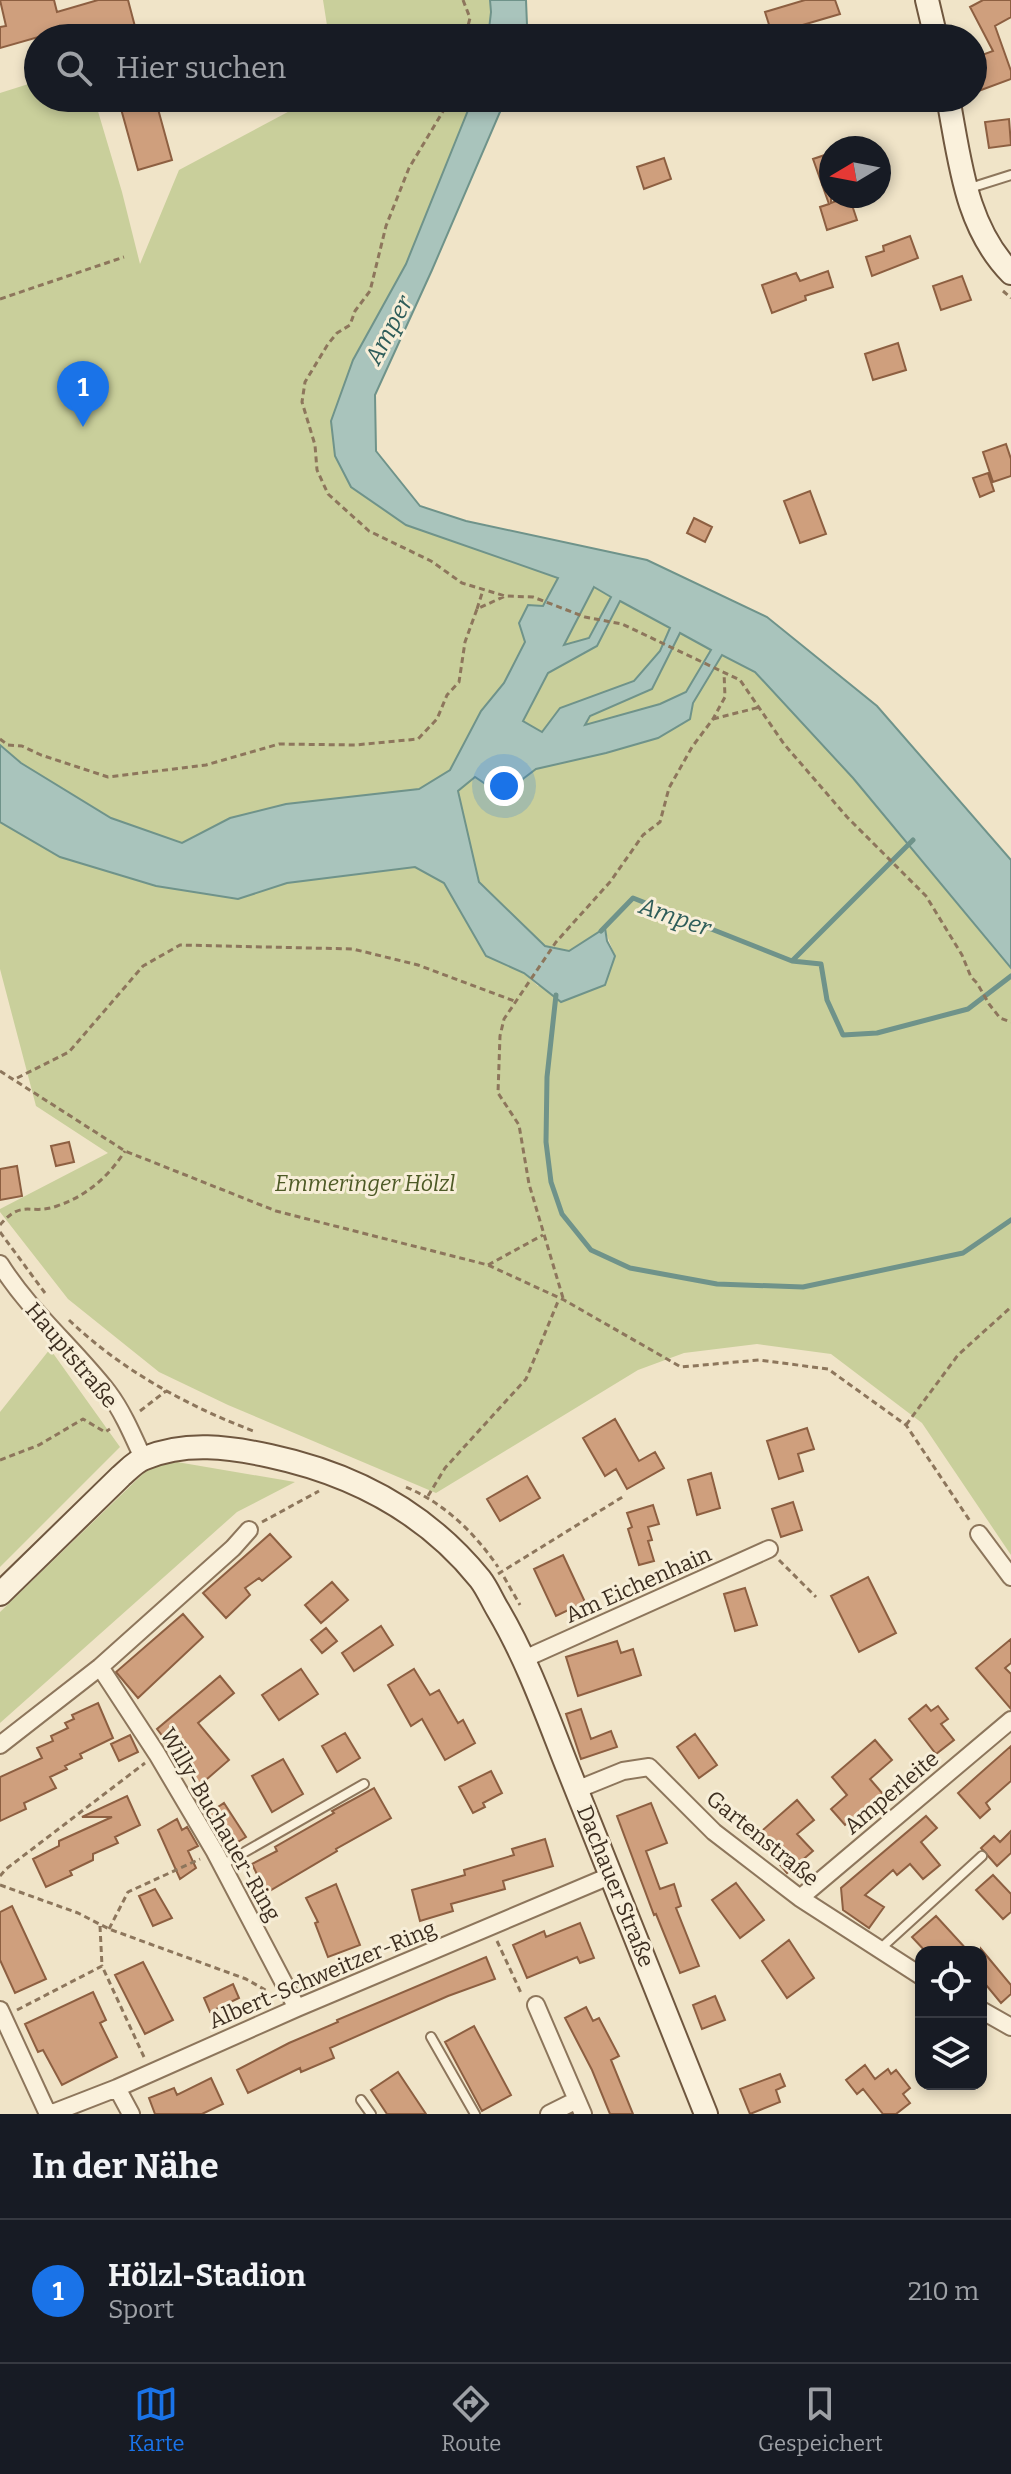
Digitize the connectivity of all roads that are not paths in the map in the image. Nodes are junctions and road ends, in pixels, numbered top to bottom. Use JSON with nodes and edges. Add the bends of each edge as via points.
{"nodes":[{"id":1,"x":927,"y":0,"type":"edge"},
{"id":2,"x":933,"y":24,"type":"edge"},
{"id":3,"x":951,"y":112,"type":"edge"},
{"id":4,"x":1011,"y":175,"type":"edge"},
{"id":5,"x":965,"y":189,"type":"junction"},
{"id":6,"x":1011,"y":273,"type":"edge"},
{"id":7,"x":0,"y":1264,"type":"edge"},
{"id":8,"x":143,"y":1458,"type":"junction"},
{"id":9,"x":249,"y":1530,"type":"road end"},
{"id":10,"x":979,"y":1534,"type":"road end"},
{"id":11,"x":769,"y":1549,"type":"road end"},
{"id":12,"x":1011,"y":1577,"type":"edge"},
{"id":13,"x":0,"y":1594,"type":"edge"},
{"id":14,"x":524,"y":1659,"type":"junction"},
{"id":15,"x":100,"y":1667,"type":"junction"},
{"id":16,"x":1011,"y":1720,"type":"edge"},
{"id":17,"x":0,"y":1745,"type":"edge"},
{"id":18,"x":364,"y":1784,"type":"dead end"},
{"id":19,"x":576,"y":1790,"type":"junction"},
{"id":20,"x":982,"y":1856,"type":"dead end"},
{"id":21,"x":219,"y":1858,"type":"junction"},
{"id":22,"x":612,"y":1875,"type":"junction"},
{"id":23,"x":957,"y":1878,"type":"junction"},
{"id":24,"x":965,"y":1886,"type":"dead end"},
{"id":25,"x":800,"y":1898,"type":"junction"},
{"id":26,"x":880,"y":1949,"type":"junction"},
{"id":27,"x":915,"y":1972,"type":"edge"},
{"id":28,"x":536,"y":2005,"type":"road end"},
{"id":29,"x":297,"y":2008,"type":"junction"},
{"id":30,"x":987,"y":2013,"type":"edge"},
{"id":31,"x":1,"y":2015,"type":"edge"},
{"id":32,"x":1011,"y":2027,"type":"edge"},
{"id":33,"x":431,"y":2037,"type":"dead end"},
{"id":34,"x":117,"y":2088,"type":"junction"},
{"id":35,"x":361,"y":2100,"type":"dead end"},
{"id":36,"x":580,"y":2107,"type":"edge"},
{"id":37,"x":49,"y":2114,"type":"edge"},
{"id":38,"x":131,"y":2114,"type":"edge"},
{"id":39,"x":371,"y":2114,"type":"edge"},
{"id":40,"x":475,"y":2114,"type":"edge"},
{"id":41,"x":549,"y":2114,"type":"edge"},
{"id":42,"x":706,"y":2114,"type":"edge"}],
"edges":[{"from":1,"to":2,"type":"street"},
{"from":3,"to":5,"type":"street"},
{"from":4,"to":5,"type":"lane"},
{"from":5,"to":6,"type":"street","via":[[981,231]]},
{"from":7,"to":8,"type":"street","name":"Hauptstraße","via":[[109,1393]]},
{"from":8,"to":13,"type":"street"},
{"from":8,"to":14,"type":"street","via":[[224,1446],[282,1458],[381,1496],[420,1520],[456,1552],[482,1582]]},
{"from":9,"to":15,"type":"street"},
{"from":10,"to":12,"type":"street"},
{"from":11,"to":14,"type":"street","name":"Am Eichenhain"},
{"from":14,"to":19,"type":"street","name":"Dachauer Straße"},
{"from":15,"to":17,"type":"street"},
{"from":15,"to":21,"type":"street","name":"Willy-Buchauer-Ring"},
{"from":16,"to":25,"type":"street","name":"Amperleite"},
{"from":18,"to":21,"type":"lane"},
{"from":19,"to":22,"type":"street","name":"Dachauer Straße"},
{"from":19,"to":25,"type":"street","name":"Gartenstraße","via":[[649,1767],[714,1832]]},
{"from":20,"to":23,"type":"lane"},
{"from":21,"to":29,"type":"street","name":"Willy-Buchauer-Ring"},
{"from":22,"to":29,"type":"street","name":"Albert-Schweitzer-Ring"},
{"from":22,"to":42,"type":"street","name":"Dachauer Straße"},
{"from":23,"to":24,"type":"lane"},
{"from":23,"to":26,"type":"lane"},
{"from":25,"to":26,"type":"street","name":"Gartenstraße"},
{"from":26,"to":27,"type":"street","name":"Gartenstraße"},
{"from":28,"to":36,"type":"street"},
{"from":29,"to":34,"type":"street","name":"Albert-Schweitzer-Ring"},
{"from":30,"to":32,"type":"street"},
{"from":31,"to":37,"type":"street"},
{"from":33,"to":40,"type":"lane"},
{"from":34,"to":37,"type":"street","name":"Albert-Schweitzer-Ring"},
{"from":34,"to":38,"type":"street"},
{"from":35,"to":39,"type":"lane"},
{"from":36,"to":41,"type":"street"}]}
